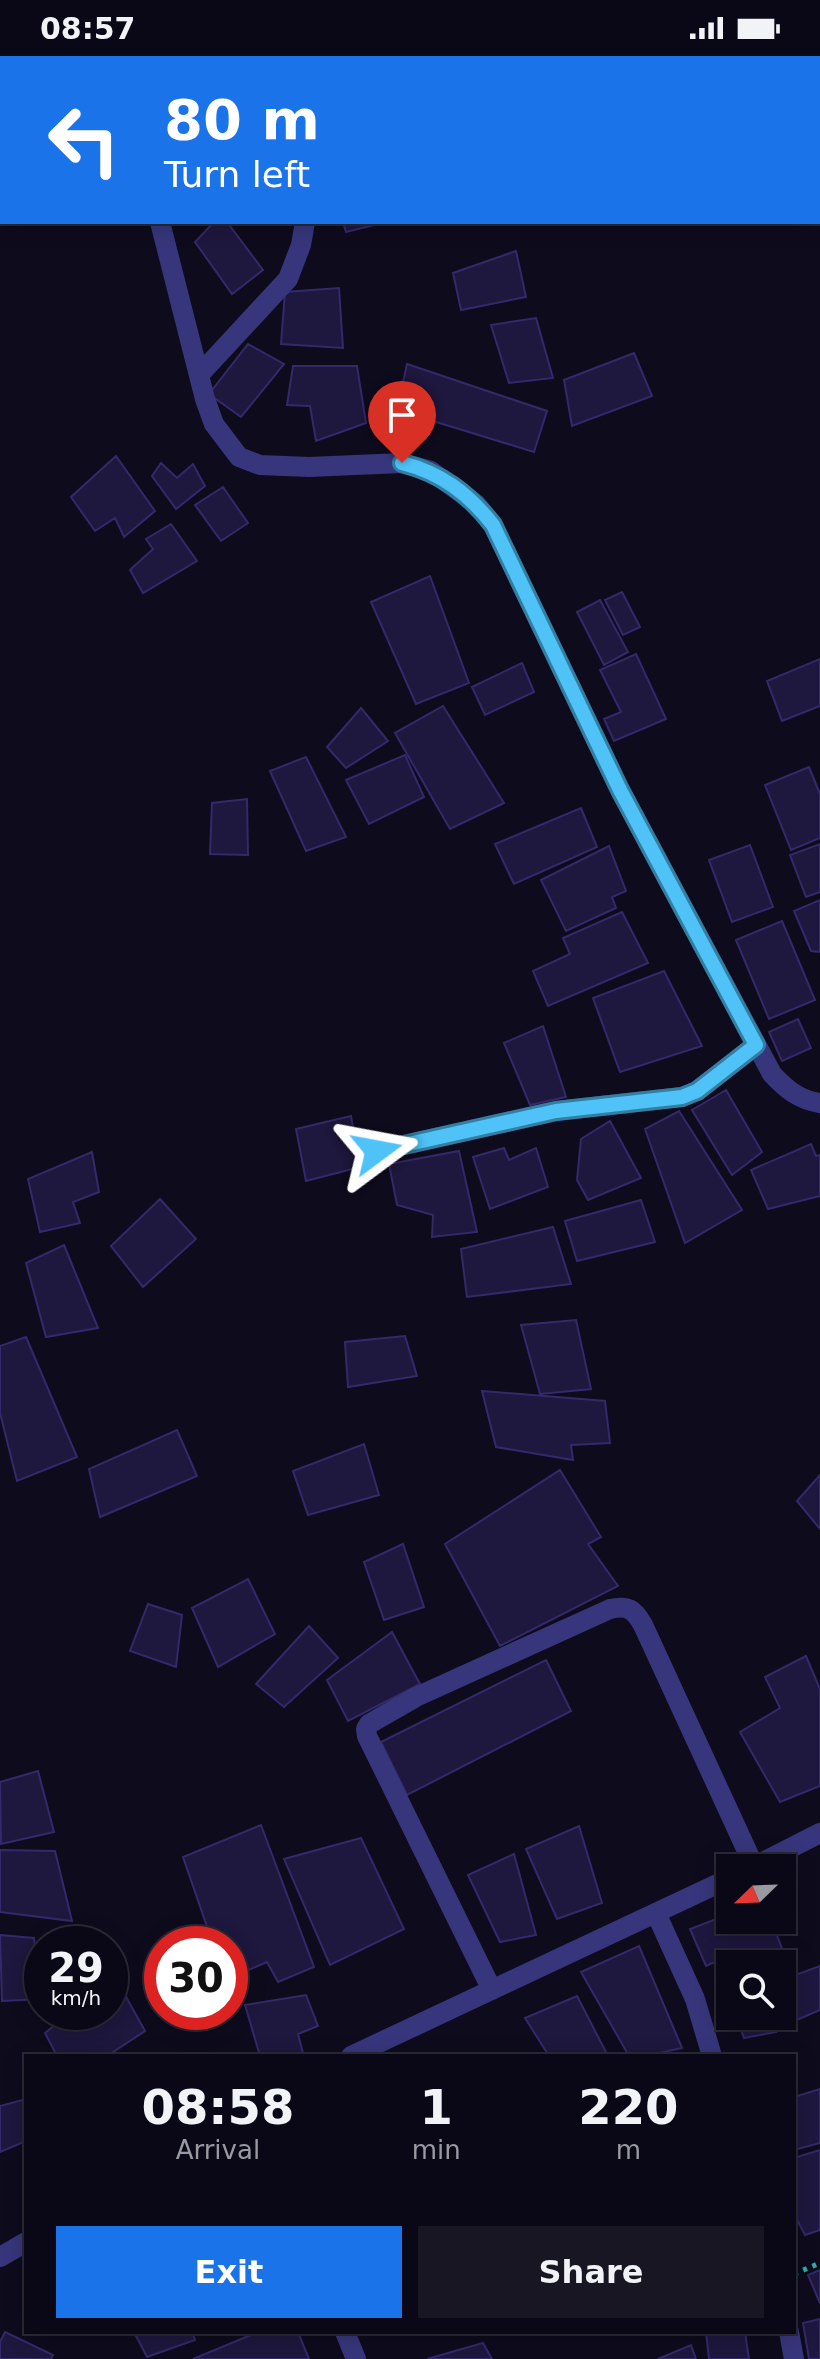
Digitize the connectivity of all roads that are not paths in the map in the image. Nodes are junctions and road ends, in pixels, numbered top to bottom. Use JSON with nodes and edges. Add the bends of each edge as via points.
{"nodes":[{"id":1,"x":160,"y":224,"type":"edge"},
{"id":2,"x":305,"y":224,"type":"edge"},
{"id":3,"x":200,"y":374,"type":"junction"},
{"id":4,"x":756,"y":1045,"type":"junction"},
{"id":5,"x":820,"y":1103,"type":"edge"},
{"id":6,"x":377,"y":1151,"type":"dead end"},
{"id":7,"x":820,"y":1833,"type":"edge"},
{"id":8,"x":746,"y":1854,"type":"edge"},
{"id":9,"x":778,"y":1854,"type":"edge"},
{"id":10,"x":716,"y":1885,"type":"edge"},
{"id":11,"x":656,"y":1913,"type":"junction"},
{"id":12,"x":492,"y":1990,"type":"junction"},
{"id":13,"x":355,"y":2054,"type":"edge"},
{"id":14,"x":711,"y":2054,"type":"edge"},
{"id":15,"x":24,"y":2243,"type":"edge"},
{"id":16,"x":0,"y":2257,"type":"edge"},
{"id":17,"x":346,"y":2334,"type":"edge"},
{"id":18,"x":789,"y":2334,"type":"edge"},
{"id":19,"x":356,"y":2359,"type":"edge"},
{"id":20,"x":794,"y":2359,"type":"edge"}],
"edges":[{"from":1,"to":3,"type":"street"},
{"from":2,"to":3,"type":"street","via":[[288,279]]},
{"from":3,"to":4,"type":"street","via":[[214,424],[239,457],[260,465],[297,467],[402,463],[431,471],[476,504],[493,525],[620,790]]},
{"from":4,"to":5,"type":"street","via":[[784,1088]]},
{"from":4,"to":6,"type":"street","via":[[682,1097],[556,1111]]},
{"from":7,"to":9,"type":"street"},
{"from":8,"to":12,"type":"street","via":[[643,1625],[630,1607],[610,1609],[416,1697],[369,1724],[367,1736]]},
{"from":10,"to":11,"type":"street"},
{"from":11,"to":12,"type":"street"},
{"from":11,"to":14,"type":"street","via":[[695,1999]]},
{"from":12,"to":13,"type":"street"},
{"from":15,"to":16,"type":"street"},
{"from":17,"to":19,"type":"street"},
{"from":18,"to":20,"type":"street"}]}
